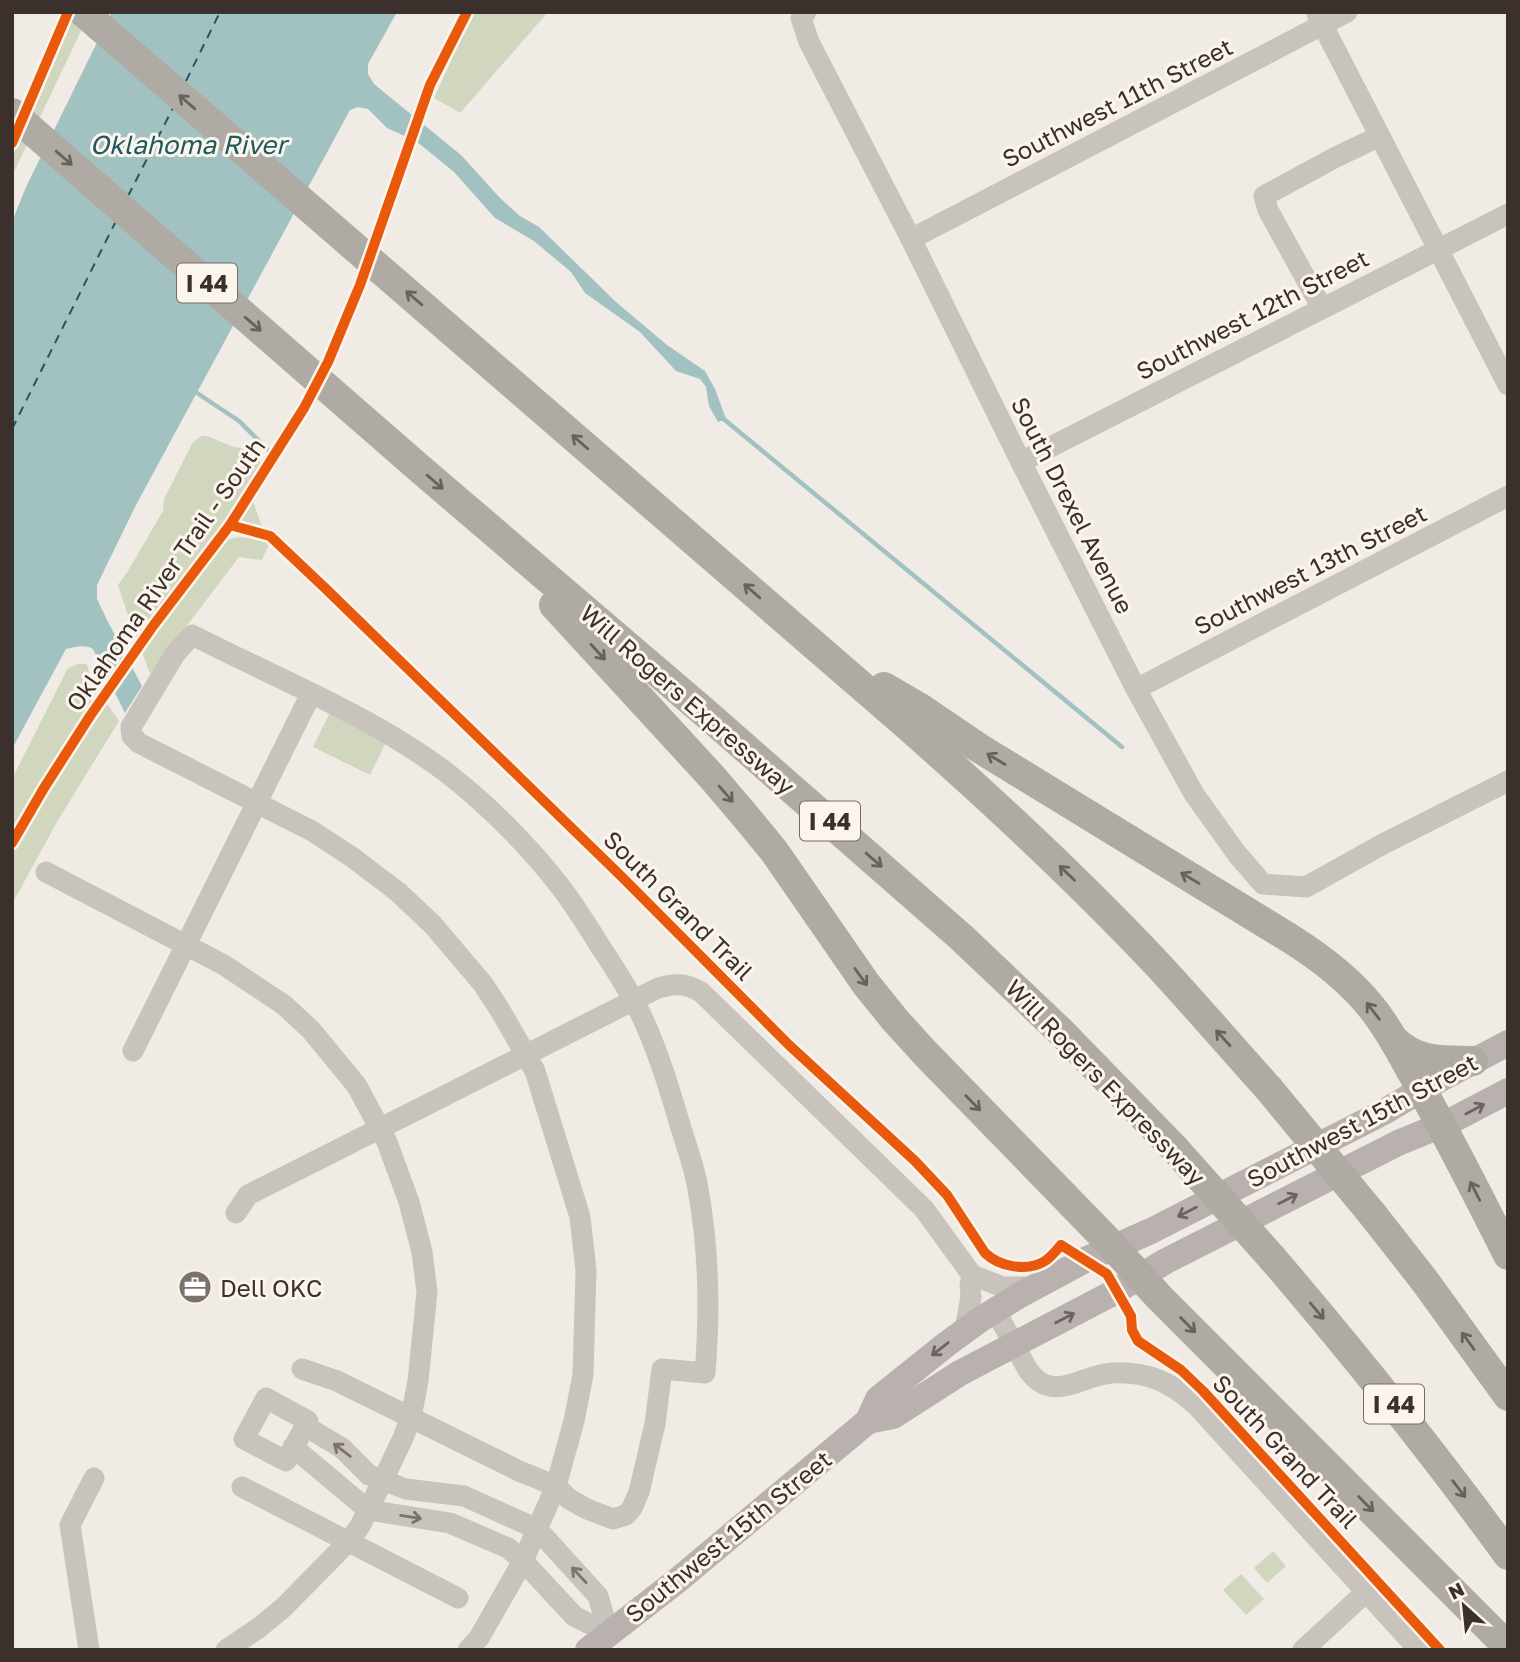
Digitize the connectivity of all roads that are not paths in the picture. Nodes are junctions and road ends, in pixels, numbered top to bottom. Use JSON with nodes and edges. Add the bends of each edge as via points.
{"nodes":[{"id":1,"x":83,"y":12,"type":"edge"},
{"id":2,"x":1347,"y":12,"type":"edge"},
{"id":3,"x":803,"y":15,"type":"edge"},
{"id":4,"x":1319,"y":19,"type":"edge"},
{"id":5,"x":12,"y":113,"type":"edge"},
{"id":6,"x":1380,"y":136,"type":"junction"},
{"id":7,"x":1508,"y":214,"type":"edge"},
{"id":8,"x":911,"y":239,"type":"junction"},
{"id":9,"x":1438,"y":249,"type":"junction"},
{"id":10,"x":1322,"y":308,"type":"junction"},
{"id":11,"x":1508,"y":385,"type":"edge"},
{"id":12,"x":1021,"y":461,"type":"junction"},
{"id":13,"x":1508,"y":496,"type":"edge"},
{"id":14,"x":469,"y":512,"type":"junction"},
{"id":15,"x":822,"y":652,"type":"junction"},
{"id":16,"x":1136,"y":689,"type":"junction"},
{"id":17,"x":311,"y":694,"type":"junction"},
{"id":18,"x":1508,"y":781,"type":"edge"},
{"id":19,"x":256,"y":803,"type":"junction"},
{"id":20,"x":46,"y":872,"type":"dead end"},
{"id":21,"x":186,"y":945,"type":"junction"},
{"id":22,"x":634,"y":1000,"type":"junction"},
{"id":23,"x":1392,"y":1037,"type":"junction"},
{"id":24,"x":1508,"y":1043,"type":"edge"},
{"id":25,"x":133,"y":1051,"type":"dead end"},
{"id":26,"x":525,"y":1055,"type":"junction"},
{"id":27,"x":1473,"y":1061,"type":"junction"},
{"id":28,"x":1422,"y":1090,"type":"junction"},
{"id":29,"x":1508,"y":1091,"type":"edge"},
{"id":30,"x":1441,"y":1125,"type":"junction"},
{"id":31,"x":380,"y":1128,"type":"junction"},
{"id":32,"x":236,"y":1213,"type":"dead end"},
{"id":33,"x":1113,"y":1247,"type":"junction"},
{"id":34,"x":1508,"y":1255,"type":"edge"},
{"id":35,"x":972,"y":1275,"type":"junction"},
{"id":36,"x":1140,"y":1277,"type":"junction"},
{"id":37,"x":1033,"y":1287,"type":"junction"},
{"id":38,"x":995,"y":1310,"type":"junction"},
{"id":39,"x":965,"y":1330,"type":"junction"},
{"id":40,"x":1014,"y":1344,"type":"junction"},
{"id":41,"x":302,"y":1369,"type":"dead end"},
{"id":42,"x":1508,"y":1396,"type":"edge"},
{"id":43,"x":411,"y":1417,"type":"junction"},
{"id":44,"x":868,"y":1421,"type":"junction"},
{"id":45,"x":305,"y":1426,"type":"junction"},
{"id":46,"x":292,"y":1447,"type":"junction"},
{"id":47,"x":94,"y":1478,"type":"dead end"},
{"id":48,"x":383,"y":1480,"type":"junction"},
{"id":49,"x":556,"y":1486,"type":"junction"},
{"id":50,"x":242,"y":1488,"type":"dead end"},
{"id":51,"x":368,"y":1510,"type":"junction"},
{"id":52,"x":537,"y":1530,"type":"junction"},
{"id":53,"x":348,"y":1542,"type":"junction"},
{"id":54,"x":1508,"y":1555,"type":"edge"},
{"id":55,"x":523,"y":1561,"type":"junction"},
{"id":56,"x":1366,"y":1592,"type":"junction"},
{"id":57,"x":458,"y":1598,"type":"dead end"},
{"id":58,"x":609,"y":1634,"type":"junction"},
{"id":59,"x":1508,"y":1647,"type":"edge"},
{"id":60,"x":89,"y":1650,"type":"edge"},
{"id":61,"x":226,"y":1650,"type":"edge"},
{"id":62,"x":468,"y":1650,"type":"edge"},
{"id":63,"x":588,"y":1650,"type":"edge"},
{"id":64,"x":1303,"y":1650,"type":"edge"},
{"id":65,"x":1419,"y":1650,"type":"edge"}],
"edges":[{"from":15,"to":1,"type":"highway","one_way":true},
{"from":2,"to":4,"type":"street","name":"Southwest 11th Street"},
{"from":3,"to":8,"type":"street","name":"South Drexel Avenue","via":[[809,42]]},
{"from":4,"to":6,"type":"street"},
{"from":4,"to":8,"type":"street","name":"Southwest 11th Street"},
{"from":5,"to":14,"type":"highway","name":"Will Rogers Expressway","number":"I 44","one_way":true},
{"from":6,"to":9,"type":"street"},
{"from":6,"to":10,"type":"street","via":[[1264,196]]},
{"from":7,"to":9,"type":"street","name":"Southwest 12th Street"},
{"from":8,"to":12,"type":"street","name":"South Drexel Avenue"},
{"from":9,"to":10,"type":"street","name":"Southwest 12th Street"},
{"from":9,"to":11,"type":"street"},
{"from":10,"to":12,"type":"street","name":"Southwest 12th Street"},
{"from":12,"to":16,"type":"street","name":"South Drexel Avenue"},
{"from":13,"to":16,"type":"street","name":"Southwest 13th Street"},
{"from":14,"to":33,"type":"highway","one_way":true,"via":[[746,817],[895,1020]]},
{"from":14,"to":54,"type":"highway","name":"Will Rogers Expressway","number":"I 44","one_way":true,"bridge":true,"via":[[962,938],[1061,1032],[1273,1259],[1407,1421]]},
{"from":23,"to":15,"type":"highway","one_way":true,"via":[[1347,982],[1309,951],[920,708]]},
{"from":42,"to":15,"type":"highway","one_way":true,"bridge":true,"via":[[1373,1215],[1269,1089],[1159,967],[980,789]]},
{"from":16,"to":18,"type":"street","name":"South Drexel Avenue","via":[[1194,794],[1263,884],[1306,887]]},
{"from":17,"to":19,"type":"street"},
{"from":17,"to":19,"type":"street","via":[[192,635],[175,654],[131,727],[139,743]]},
{"from":17,"to":22,"type":"street","via":[[395,737],[447,773],[513,833],[559,885]]},
{"from":19,"to":21,"type":"street"},
{"from":19,"to":26,"type":"street","via":[[312,831],[398,892],[483,984]]},
{"from":20,"to":21,"type":"street"},
{"from":21,"to":25,"type":"street"},
{"from":21,"to":31,"type":"street","via":[[284,1005],[311,1030],[357,1086]]},
{"from":22,"to":26,"type":"street"},
{"from":22,"to":35,"type":"street","via":[[666,985],[679,984],[701,992],[924,1209]]},
{"from":22,"to":49,"type":"street","via":[[668,1080],[698,1188],[707,1270],[705,1373],[662,1369],[639,1492],[626,1515],[613,1519],[587,1509]]},
{"from":23,"to":27,"type":"highway","via":[[1419,1057]]},
{"from":23,"to":28,"type":"highway"},
{"from":24,"to":27,"type":"main road","name":"Southwest 15th Street"},
{"from":26,"to":31,"type":"street"},
{"from":26,"to":49,"type":"street","via":[[535,1071],[580,1217],[586,1270],[583,1375]]},
{"from":27,"to":28,"type":"main road","name":"Southwest 15th Street"},
{"from":28,"to":30,"type":"highway"},
{"from":28,"to":33,"type":"main road","name":"Southwest 15th Street","one_way":true},
{"from":30,"to":29,"type":"main road","name":"Southwest 15th Street","one_way":true},
{"from":34,"to":30,"type":"highway","one_way":true},
{"from":36,"to":30,"type":"main road","name":"Southwest 15th Street","one_way":true},
{"from":31,"to":32,"type":"street","via":[[248,1195]]},
{"from":31,"to":43,"type":"street","via":[[409,1202],[424,1266],[424,1328]]},
{"from":33,"to":36,"type":"highway"},
{"from":33,"to":37,"type":"main road","name":"Southwest 15th Street"},
{"from":35,"to":37,"type":"street","via":[[1003,1287]]},
{"from":35,"to":39,"type":"street"},
{"from":40,"to":36,"type":"main road","name":"Southwest 15th Street","one_way":true},
{"from":36,"to":59,"type":"highway","one_way":true},
{"from":37,"to":38,"type":"main road","name":"Southwest 15th Street"},
{"from":38,"to":39,"type":"main road","name":"Southwest 15th Street"},
{"from":38,"to":40,"type":"street"},
{"from":39,"to":44,"type":"main road","name":"Southwest 15th Street","one_way":true,"via":[[878,1399]]},
{"from":40,"to":44,"type":"main road","name":"Southwest 15th Street","via":[[893,1416]]},
{"from":40,"to":56,"type":"street","via":[[1033,1377],[1050,1387],[1122,1373],[1173,1386],[1196,1405]]},
{"from":41,"to":43,"type":"street"},
{"from":43,"to":48,"type":"street"},
{"from":43,"to":49,"type":"street"},
{"from":44,"to":58,"type":"main road","name":"Southwest 15th Street"},
{"from":45,"to":46,"type":"street"},
{"from":45,"to":46,"type":"street","via":[[308,1421],[266,1398],[244,1439],[286,1461]]},
{"from":48,"to":45,"type":"street","one_way":true,"via":[[369,1475],[342,1448]]},
{"from":46,"to":51,"type":"street"},
{"from":47,"to":60,"type":"street","via":[[70,1525]]},
{"from":48,"to":51,"type":"street"},
{"from":48,"to":52,"type":"street","via":[[406,1489],[464,1496]]},
{"from":49,"to":52,"type":"street"},
{"from":50,"to":53,"type":"street"},
{"from":51,"to":53,"type":"street"},
{"from":51,"to":55,"type":"street","one_way":true,"via":[[450,1523],[508,1548]]},
{"from":52,"to":55,"type":"street"},
{"from":58,"to":52,"type":"street","one_way":true,"via":[[598,1596]]},
{"from":53,"to":57,"type":"street"},
{"from":53,"to":61,"type":"street","via":[[284,1608]]},
{"from":55,"to":58,"type":"street","via":[[574,1616]]},
{"from":55,"to":62,"type":"street"},
{"from":56,"to":64,"type":"street"},
{"from":56,"to":65,"type":"street"},
{"from":58,"to":63,"type":"main road","name":"Southwest 15th Street"}]}
